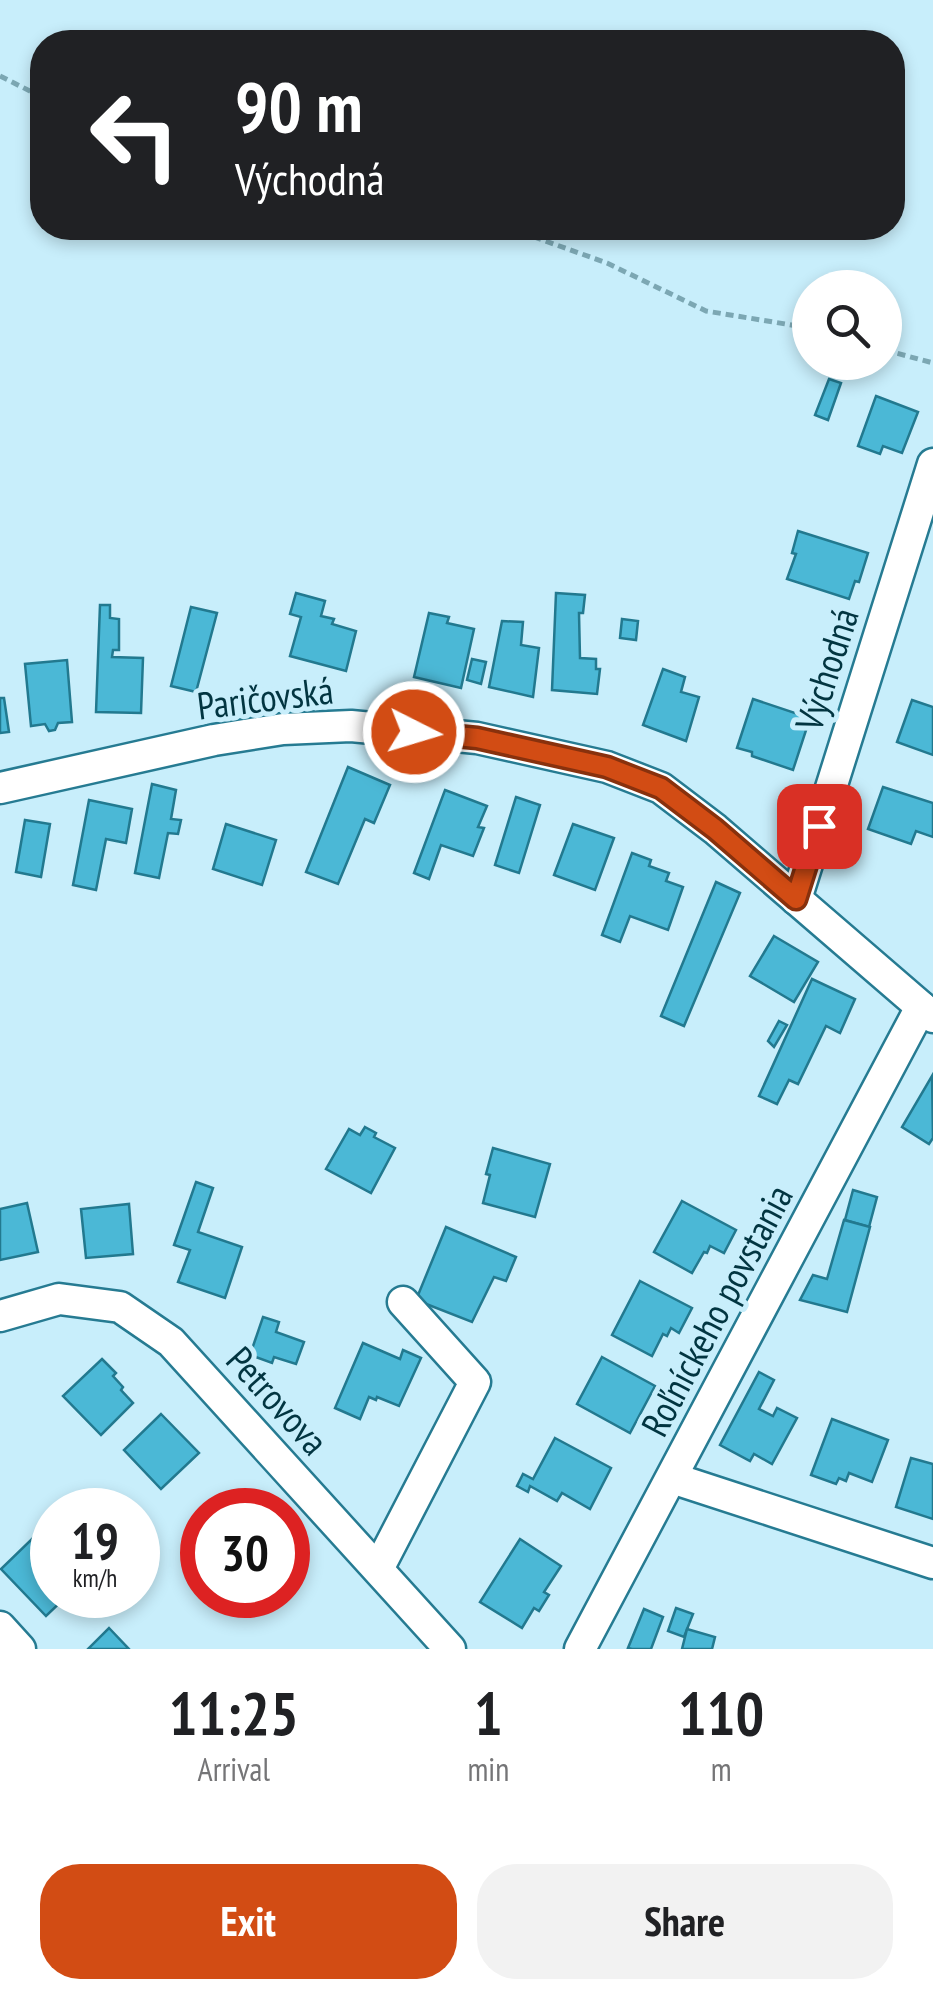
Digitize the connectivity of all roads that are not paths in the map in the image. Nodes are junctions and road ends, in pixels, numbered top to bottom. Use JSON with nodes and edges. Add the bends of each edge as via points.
{"nodes":[{"id":1,"x":933,"y":464,"type":"edge"},
{"id":2,"x":0,"y":788,"type":"edge"},
{"id":3,"x":796,"y":899,"type":"junction"},
{"id":4,"x":927,"y":1012,"type":"edge"},
{"id":5,"x":403,"y":1302,"type":"dead end"},
{"id":6,"x":0,"y":1316,"type":"edge"},
{"id":7,"x":672,"y":1478,"type":"junction"},
{"id":8,"x":933,"y":1563,"type":"edge"},
{"id":9,"x":378,"y":1570,"type":"junction"},
{"id":10,"x":0,"y":1627,"type":"edge"},
{"id":11,"x":20,"y":1649,"type":"edge"},
{"id":12,"x":450,"y":1649,"type":"edge"},
{"id":13,"x":580,"y":1649,"type":"edge"}],
"edges":[{"from":1,"to":3,"type":"street","name":"Východná"},
{"from":2,"to":3,"type":"street","name":"Paričovská","via":[[283,729],[351,726],[477,738],[607,767],[661,788]]},
{"from":3,"to":4,"type":"street","name":"Paričovská"},
{"from":4,"to":7,"type":"street","name":"Roľníckeho povstania"},
{"from":5,"to":9,"type":"street","via":[[475,1382]]},
{"from":6,"to":9,"type":"street","name":"Petrovova","via":[[59,1299],[120,1307],[171,1342]]},
{"from":7,"to":8,"type":"street"},
{"from":7,"to":13,"type":"street","name":"Roľníckeho povstania"},
{"from":9,"to":12,"type":"street","name":"Petrovova"},
{"from":10,"to":11,"type":"street"}]}
